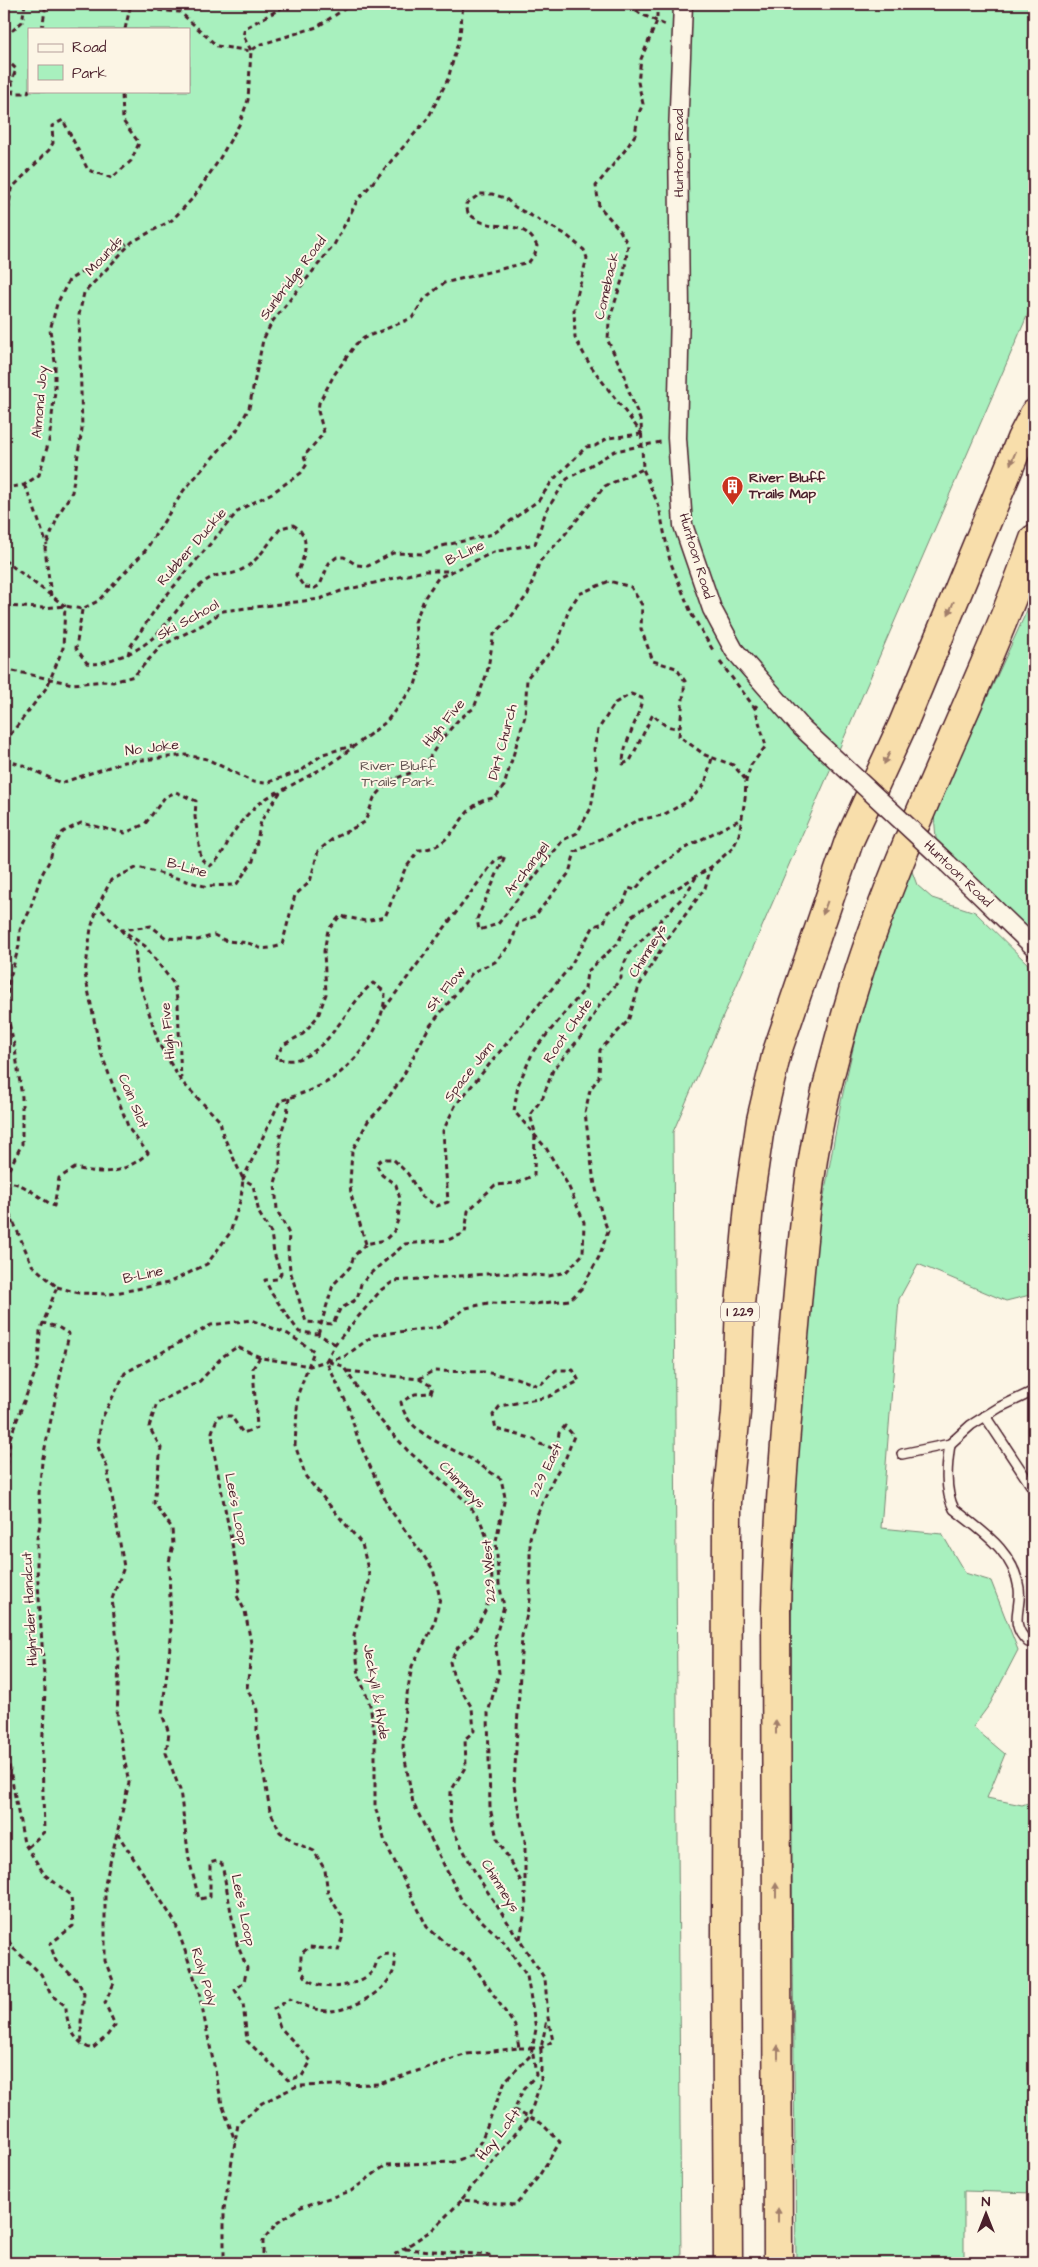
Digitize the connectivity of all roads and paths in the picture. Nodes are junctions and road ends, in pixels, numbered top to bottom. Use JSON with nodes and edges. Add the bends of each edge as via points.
{"nodes":[{"id":1,"x":5,"y":4,"type":"edge"},
{"id":2,"x":25,"y":4,"type":"edge"},
{"id":3,"x":46,"y":4,"type":"edge"},
{"id":4,"x":131,"y":4,"type":"edge"},
{"id":5,"x":289,"y":4,"type":"edge"},
{"id":6,"x":352,"y":4,"type":"edge"},
{"id":7,"x":463,"y":4,"type":"edge"},
{"id":8,"x":630,"y":4,"type":"edge"},
{"id":9,"x":658,"y":4,"type":"edge"},
{"id":10,"x":683,"y":4,"type":"edge"},
{"id":11,"x":657,"y":21,"type":"junction"},
{"id":12,"x":42,"y":28,"type":"edge"},
{"id":13,"x":125,"y":28,"type":"edge"},
{"id":14,"x":682,"y":32,"type":"junction"},
{"id":15,"x":251,"y":51,"type":"junction"},
{"id":16,"x":4,"y":65,"type":"edge"},
{"id":17,"x":28,"y":92,"type":"edge"},
{"id":18,"x":122,"y":92,"type":"edge"},
{"id":19,"x":132,"y":242,"type":"junction"},
{"id":20,"x":4,"y":246,"type":"edge"},
{"id":21,"x":1034,"y":414,"type":"edge"},
{"id":22,"x":642,"y":434,"type":"junction"},
{"id":23,"x":642,"y":446,"type":"joint"},
{"id":24,"x":643,"y":469,"type":"dead end"},
{"id":25,"x":24,"y":485,"type":"junction"},
{"id":26,"x":4,"y":488,"type":"edge"},
{"id":27,"x":1034,"y":540,"type":"edge"},
{"id":28,"x":46,"y":545,"type":"junction"},
{"id":29,"x":4,"y":560,"type":"edge"},
{"id":30,"x":453,"y":571,"type":"junction"},
{"id":31,"x":51,"y":596,"type":"junction"},
{"id":32,"x":4,"y":606,"type":"edge"},
{"id":33,"x":65,"y":606,"type":"junction"},
{"id":34,"x":82,"y":609,"type":"junction"},
{"id":35,"x":128,"y":655,"type":"junction"},
{"id":36,"x":4,"y":669,"type":"edge"},
{"id":37,"x":50,"y":679,"type":"junction"},
{"id":38,"x":768,"y":690,"type":"junction"},
{"id":39,"x":680,"y":727,"type":"junction"},
{"id":40,"x":4,"y":743,"type":"edge"},
{"id":41,"x":355,"y":745,"type":"junction"},
{"id":42,"x":712,"y":758,"type":"junction"},
{"id":43,"x":4,"y":760,"type":"edge"},
{"id":44,"x":746,"y":781,"type":"junction"},
{"id":45,"x":281,"y":791,"type":"junction"},
{"id":46,"x":742,"y":819,"type":"junction"},
{"id":47,"x":711,"y":867,"type":"junction"},
{"id":48,"x":696,"y":877,"type":"junction"},
{"id":49,"x":98,"y":906,"type":"junction"},
{"id":50,"x":122,"y":930,"type":"junction"},
{"id":51,"x":1034,"y":947,"type":"edge"},
{"id":52,"x":382,"y":1012,"type":"junction"},
{"id":53,"x":181,"y":1081,"type":"junction"},
{"id":54,"x":289,"y":1098,"type":"junction"},
{"id":55,"x":535,"y":1132,"type":"junction"},
{"id":56,"x":4,"y":1169,"type":"edge"},
{"id":57,"x":5,"y":1177,"type":"junction"},
{"id":58,"x":243,"y":1179,"type":"junction"},
{"id":59,"x":5,"y":1183,"type":"edge"},
{"id":60,"x":13,"y":1221,"type":"junction"},
{"id":61,"x":4,"y":1230,"type":"edge"},
{"id":62,"x":366,"y":1244,"type":"junction"},
{"id":63,"x":57,"y":1287,"type":"junction"},
{"id":64,"x":43,"y":1323,"type":"junction"},
{"id":65,"x":320,"y":1323,"type":"junction"},
{"id":66,"x":318,"y":1334,"type":"junction"},
{"id":67,"x":335,"y":1344,"type":"junction"},
{"id":68,"x":260,"y":1357,"type":"junction"},
{"id":69,"x":326,"y":1361,"type":"junction"},
{"id":70,"x":310,"y":1366,"type":"junction"},
{"id":71,"x":346,"y":1371,"type":"junction"},
{"id":72,"x":419,"y":1379,"type":"junction"},
{"id":73,"x":1034,"y":1391,"type":"edge"},
{"id":74,"x":985,"y":1416,"type":"junction"},
{"id":75,"x":950,"y":1444,"type":"junction"},
{"id":76,"x":902,"y":1454,"type":"dead end"},
{"id":77,"x":4,"y":1489,"type":"edge"},
{"id":78,"x":1034,"y":1490,"type":"edge"},
{"id":79,"x":5,"y":1499,"type":"edge"},
{"id":80,"x":1034,"y":1642,"type":"edge"},
{"id":81,"x":4,"y":1739,"type":"edge"},
{"id":82,"x":116,"y":1833,"type":"junction"},
{"id":83,"x":28,"y":1847,"type":"junction"},
{"id":84,"x":525,"y":1895,"type":"junction"},
{"id":85,"x":4,"y":1933,"type":"edge"},
{"id":86,"x":520,"y":1939,"type":"junction"},
{"id":87,"x":548,"y":2018,"type":"junction"},
{"id":88,"x":82,"y":2046,"type":"junction"},
{"id":89,"x":519,"y":2048,"type":"junction"},
{"id":90,"x":532,"y":2048,"type":"junction"},
{"id":91,"x":541,"y":2048,"type":"junction"},
{"id":92,"x":294,"y":2078,"type":"junction"},
{"id":93,"x":299,"y":2086,"type":"junction"},
{"id":94,"x":529,"y":2117,"type":"junction"},
{"id":95,"x":235,"y":2142,"type":"junction"},
{"id":96,"x":462,"y":2200,"type":"junction"},
{"id":97,"x":404,"y":2249,"type":"junction"},
{"id":98,"x":228,"y":2263,"type":"edge"},
{"id":99,"x":263,"y":2263,"type":"edge"},
{"id":100,"x":396,"y":2263,"type":"edge"},
{"id":101,"x":492,"y":2263,"type":"edge"},
{"id":102,"x":728,"y":2263,"type":"edge"},
{"id":103,"x":778,"y":2263,"type":"edge"}],
"edges":[{"from":1,"to":2,"type":"path","via":[[8,25],[13,30],[22,22]]},
{"from":3,"to":12,"type":"path"},
{"from":4,"to":13,"type":"path"},
{"from":4,"to":15,"type":"path","via":[[180,12],[217,46]]},
{"from":5,"to":15,"type":"path","name":"Mounds","via":[[246,28],[243,36]]},
{"from":6,"to":15,"type":"path","via":[[317,27],[259,45]]},
{"from":7,"to":34,"type":"path","name":"Sunbridge Road","via":[[460,35],[448,79],[428,118],[357,201],[334,245],[272,322],[263,340],[249,408],[237,430],[184,490],[146,551],[98,601]]},
{"from":8,"to":11,"type":"path","via":[[639,13]]},
{"from":9,"to":11,"type":"path","name":"Comeback"},
{"from":10,"to":14,"type":"street","name":"Huntoon Road"},
{"from":11,"to":14,"type":"path"},
{"from":11,"to":22,"type":"path","name":"Comeback","via":[[641,59],[638,82],[642,104],[635,135],[596,186],[599,206],[628,245],[624,274],[609,321],[608,341],[625,376]]},
{"from":14,"to":38,"type":"street","name":"Huntoon Road","via":[[678,134],[680,310],[677,438],[683,525],[712,609],[734,650]]},
{"from":15,"to":19,"type":"path","name":"Mounds","via":[[248,100],[239,125],[217,163],[193,198],[172,220]]},
{"from":16,"to":17,"type":"path","via":[[10,63],[16,69],[12,80],[13,93]]},
{"from":18,"to":20,"type":"path","via":[[123,121],[139,143],[131,161],[112,178],[88,170],[63,120],[52,126],[53,143],[49,150],[11,189]]},
{"from":19,"to":25,"type":"path","name":"Almond Joy","via":[[69,280],[57,304],[50,330],[55,391],[49,441],[39,475]]},
{"from":19,"to":28,"type":"path","name":"Mounds","via":[[84,293],[79,315],[80,439],[72,492],[58,514]]},
{"from":21,"to":102,"type":"highway","number":"I 229","one_way":true,"via":[[903,724],[849,841],[776,1052],[761,1120],[750,1194],[741,1296],[728,1502]]},
{"from":22,"to":23,"type":"path","name":"Comeback"},
{"from":22,"to":35,"type":"path","via":[[608,438],[586,447],[553,480],[539,500],[493,534],[451,543],[423,554],[393,553],[368,566],[337,557],[329,563],[316,588],[304,587],[296,575],[306,550],[304,535],[293,526],[281,528],[256,560],[237,572],[219,573],[205,581],[180,605],[163,629],[140,650]]},
{"from":22,"to":35,"type":"path","name":"Rubber Duckie","via":[[590,365],[575,338],[574,307],[587,258],[584,250],[565,234],[505,198],[480,194],[466,204],[468,213],[484,223],[516,227],[530,233],[537,246],[529,262],[444,283],[425,298],[412,318],[356,344],[324,392],[318,411],[324,433],[307,450],[304,456],[306,464],[301,473],[239,510],[158,604]]},
{"from":23,"to":30,"type":"path","name":"B-Line","via":[[616,451],[567,479],[546,511],[535,544],[494,552]]},
{"from":24,"to":50,"type":"path","name":"High Five","via":[[605,486],[540,560],[528,594],[494,634],[487,673],[474,708],[459,719],[428,760],[413,772],[391,780],[385,786],[374,798],[365,822],[334,838],[318,851],[310,882],[295,895],[282,945],[264,951],[240,942],[230,943],[214,935],[198,940],[166,938],[151,926]]},
{"from":25,"to":26,"type":"path"},
{"from":25,"to":28,"type":"path"},
{"from":103,"to":27,"type":"highway","one_way":true,"via":[[776,1609],[779,1518],[807,1203],[822,1109],[851,1000],[876,923],[1016,592]]},
{"from":28,"to":31,"type":"path","name":"Mounds"},
{"from":29,"to":31,"type":"path"},
{"from":30,"to":37,"type":"path","name":"Ski School","via":[[424,571],[341,591],[320,600],[223,611],[166,642],[134,676],[113,682],[73,684]]},
{"from":30,"to":41,"type":"path","name":"B-Line","via":[[438,578],[419,608],[415,622],[420,669],[415,685],[386,722]]},
{"from":31,"to":33,"type":"path"},
{"from":32,"to":33,"type":"path"},
{"from":33,"to":34,"type":"path"},
{"from":33,"to":37,"type":"path","via":[[63,648]]},
{"from":34,"to":35,"type":"path","via":[[76,648],[87,663],[99,665]]},
{"from":36,"to":37,"type":"path","name":"Ski School"},
{"from":37,"to":40,"type":"path"},
{"from":38,"to":44,"type":"path","via":[[755,708],[766,746],[752,765]]},
{"from":38,"to":51,"type":"street","name":"Huntoon Road","bridge":true,"via":[[801,727]]},
{"from":39,"to":42,"type":"path","via":[[679,736]]},
{"from":39,"to":52,"type":"path","name":"Archangel","via":[[671,729],[664,726],[653,714],[630,761],[623,764],[626,743],[640,712],[642,698],[631,694],[615,703],[598,730],[591,808],[577,833],[563,840],[498,924],[479,930],[477,919],[505,856],[496,859]]},
{"from":39,"to":52,"type":"path","name":"Dirt Church","via":[[685,681],[676,668],[653,661],[641,629],[642,605],[631,587],[609,581],[579,594],[569,609],[558,643],[527,678],[525,716],[504,786],[495,798],[484,799],[467,813],[449,839],[432,850],[419,850],[405,869],[385,917],[365,921],[340,916],[328,930],[324,951],[326,994],[318,1016],[303,1034],[283,1045],[275,1058],[294,1060],[320,1047],[360,993],[372,983],[385,992]]},
{"from":41,"to":43,"type":"path","name":"No Joke","via":[[323,754],[301,771],[266,783],[253,782],[207,758],[186,755],[124,762],[61,783]]},
{"from":41,"to":45,"type":"path","name":"B-Line","via":[[332,763]]},
{"from":42,"to":44,"type":"path","via":[[733,765]]},
{"from":42,"to":62,"type":"path","name":"St. Flow","via":[[705,784],[690,800],[662,815],[638,820],[574,852],[569,873],[535,916],[518,923],[511,944],[495,962],[473,972],[429,1027],[402,1078],[368,1121],[352,1151],[351,1195]]},
{"from":44,"to":46,"type":"path"},
{"from":45,"to":49,"type":"path","name":"B-Line","via":[[261,821],[253,861],[236,884],[204,886],[138,867],[111,880]]},
{"from":45,"to":57,"type":"path","via":[[266,797],[242,821],[222,857],[210,866],[201,858],[196,801],[176,792],[165,797],[145,824],[126,833],[81,823],[63,832],[53,847],[20,930],[9,981],[6,1010],[22,1097],[22,1144]]},
{"from":46,"to":47,"type":"path","via":[[733,848]]},
{"from":46,"to":62,"type":"path","name":"Space Jam","via":[[701,839],[644,877],[635,890],[629,888],[624,902],[608,912],[604,923],[594,926],[569,968],[455,1106],[443,1131],[448,1202],[437,1206],[421,1196],[408,1174],[393,1159],[382,1159],[376,1164],[382,1176],[396,1185],[400,1199],[398,1220],[394,1231],[384,1240]]},
{"from":47,"to":48,"type":"path"},
{"from":47,"to":69,"type":"path","name":"Chimneys","via":[[705,888],[666,941],[639,986],[628,1021],[600,1050],[599,1077],[590,1090],[585,1113],[593,1176],[608,1231],[599,1257],[582,1288],[570,1300],[466,1308],[439,1328],[374,1335],[344,1357]]},
{"from":48,"to":55,"type":"path","name":"Root Chute","via":[[686,894],[628,953],[621,978],[578,1041],[553,1070],[543,1097],[530,1115]]},
{"from":48,"to":55,"type":"path","via":[[632,916],[618,944],[587,972],[585,989],[534,1050],[518,1085],[514,1110]]},
{"from":49,"to":50,"type":"path"},
{"from":49,"to":59,"type":"path","name":"Coin Slot","via":[[91,928],[85,974],[88,993],[100,1050],[129,1129],[148,1153],[136,1163],[111,1173],[75,1168],[59,1178],[54,1206],[24,1186]]},
{"from":50,"to":53,"type":"path","via":[[135,945],[137,975],[159,1044]]},
{"from":50,"to":53,"type":"path","name":"High Five","via":[[145,946],[174,984],[182,1056]]},
{"from":52,"to":54,"type":"path","name":"Dirt Church","via":[[372,1038],[336,1076]]},
{"from":53,"to":58,"type":"path","via":[[220,1121]]},
{"from":54,"to":58,"type":"path","name":"Dirt Church","via":[[280,1101]]},
{"from":54,"to":65,"type":"path","via":[[280,1136],[280,1166],[275,1182],[277,1210],[289,1234],[290,1270],[306,1322]]},
{"from":55,"to":65,"type":"path","name":"Root Chute","via":[[534,1175],[517,1183],[495,1185],[468,1211],[465,1232],[448,1240],[405,1244],[361,1284],[358,1299],[340,1309],[333,1324]]},
{"from":55,"to":67,"type":"path","via":[[568,1185],[584,1222],[583,1254],[566,1272],[550,1276],[500,1273],[394,1281],[381,1290]]},
{"from":56,"to":57,"type":"path"},
{"from":57,"to":59,"type":"path"},
{"from":58,"to":63,"type":"path","name":"B-Line","via":[[241,1198],[230,1233],[207,1264],[168,1283],[110,1294],[79,1293]]},
{"from":58,"to":66,"type":"path","via":[[253,1185],[259,1213],[271,1232],[281,1273],[278,1279],[265,1280],[299,1332]]},
{"from":59,"to":60,"type":"path"},
{"from":60,"to":61,"type":"path"},
{"from":60,"to":63,"type":"path","via":[[32,1265]]},
{"from":62,"to":65,"type":"path","via":[[333,1284]]},
{"from":63,"to":64,"type":"path"},
{"from":64,"to":79,"type":"path","via":[[38,1365],[10,1438]]},
{"from":64,"to":83,"type":"path","name":"Highrider Handcut","via":[[69,1334],[42,1462],[39,1493],[41,1520],[37,1567],[46,1690],[42,1754],[44,1832]]},
{"from":65,"to":66,"type":"path"},
{"from":66,"to":67,"type":"path"},
{"from":67,"to":69,"type":"path"},
{"from":68,"to":70,"type":"path","name":"Lee's Loop"},
{"from":68,"to":92,"type":"path","name":"Lee's Loop","via":[[237,1347],[222,1357],[200,1381],[157,1403],[149,1427],[161,1448],[154,1503],[172,1528],[169,1562],[171,1638],[162,1714],[169,1733],[166,1753],[180,1790],[199,1900],[210,1897],[210,1863],[217,1861],[222,1864],[237,1944],[248,1968],[244,1982],[236,1990],[243,2003],[248,2041],[288,2080]]},
{"from":68,"to":92,"type":"path","name":"Lee's Loop","via":[[253,1368],[258,1428],[243,1432],[231,1416],[218,1416],[212,1432],[240,1584],[237,1596],[246,1611],[252,1648],[247,1688],[258,1710],[257,1733],[270,1810],[280,1832],[314,1852],[325,1870],[328,1894],[343,1918],[338,1950],[309,1947],[301,1954],[301,1966],[312,1984],[327,1987],[362,1980],[373,1971],[378,1958],[386,1954],[394,1955],[396,1964],[391,1980],[369,1998],[351,2006],[328,2011],[306,2007],[290,1999],[274,2009],[280,2027],[311,2061],[302,2076]]},
{"from":69,"to":70,"type":"path","name":"Lee's Loop"},
{"from":69,"to":71,"type":"path","name":"Chimneys","via":[[343,1366]]},
{"from":69,"to":90,"type":"path","via":[[389,1508],[433,1569],[440,1598],[434,1625],[412,1666],[404,1706],[403,1748],[413,1804],[463,1903],[504,1942],[527,1976],[536,2029]]},
{"from":70,"to":82,"type":"path","via":[[314,1351],[288,1334],[251,1320],[211,1326],[125,1373],[101,1420],[98,1447],[107,1467],[124,1567],[112,1599],[119,1657],[116,1721],[129,1783]]},
{"from":70,"to":89,"type":"path","name":"Jeckyll & Hyde","via":[[298,1394],[295,1445],[306,1477],[362,1544],[370,1578],[354,1635],[359,1676],[370,1705],[375,1736],[375,1806],[385,1842],[427,1927],[470,1959],[515,2026]]},
{"from":71,"to":72,"type":"path"},
{"from":71,"to":86,"type":"path","name":"Chimneys","via":[[374,1413],[408,1451],[466,1501],[480,1520],[491,1548],[492,1587],[486,1609],[473,1634],[458,1647],[450,1662],[454,1678],[472,1708],[474,1731],[465,1739],[466,1766],[451,1791],[450,1820],[476,1874]]},
{"from":72,"to":84,"type":"path","name":"229 West","via":[[433,1387],[431,1393],[415,1394],[401,1402],[403,1414],[431,1440],[472,1459],[501,1479],[505,1497],[496,1541],[504,1606],[495,1639],[499,1673],[488,1713],[490,1808],[497,1838],[523,1884]]},
{"from":72,"to":84,"type":"path","name":"229 East","via":[[433,1371],[484,1372],[539,1386],[556,1370],[572,1370],[579,1381],[548,1397],[500,1406],[493,1415],[496,1429],[534,1439],[552,1448],[565,1426],[574,1436],[552,1479],[530,1538],[530,1600],[522,1636],[514,1786],[526,1841]]},
{"from":73,"to":74,"type":"lane"},
{"from":74,"to":75,"type":"lane"},
{"from":74,"to":78,"type":"lane"},
{"from":75,"to":76,"type":"lane"},
{"from":75,"to":80,"type":"lane","via":[[947,1466],[950,1502],[954,1509],[1001,1547],[1019,1588],[1016,1614],[1020,1635],[1028,1642]]},
{"from":77,"to":79,"type":"path"},
{"from":81,"to":83,"type":"path","via":[[24,1843]]},
{"from":82,"to":88,"type":"path","via":[[105,1884],[104,1960],[114,1983],[105,2004],[114,2025],[92,2049]]},
{"from":82,"to":95,"type":"path","name":"Roly Poly","via":[[175,1922],[198,1988],[222,2104]]},
{"from":83,"to":88,"type":"path","via":[[45,1875],[71,1895],[73,1926],[50,1944],[56,1961],[78,1981],[84,1994]]},
{"from":84,"to":86,"type":"path","name":"229 West"},
{"from":85,"to":88,"type":"path","via":[[13,1948],[41,1974],[51,1995],[66,2006],[66,2022]]},
{"from":86,"to":87,"type":"path","name":"Chimneys","via":[[545,1979]]},
{"from":87,"to":91,"type":"path","name":"Hay Loft"},
{"from":87,"to":91,"type":"path","name":"Chimneys","via":[[553,2041]]},
{"from":89,"to":90,"type":"path"},
{"from":89,"to":93,"type":"path","via":[[467,2054],[379,2084]]},
{"from":90,"to":91,"type":"path"},
{"from":90,"to":94,"type":"path","via":[[536,2075],[523,2090],[514,2110]]},
{"from":90,"to":99,"type":"path","via":[[531,2055],[505,2081],[482,2141],[472,2155],[453,2162],[386,2165],[351,2191],[301,2207],[277,2223],[263,2240]]},
{"from":91,"to":94,"type":"path","name":"Hay Loft","via":[[541,2082]]},
{"from":92,"to":93,"type":"path"},
{"from":93,"to":95,"type":"path","via":[[262,2103],[238,2124]]},
{"from":94,"to":96,"type":"path","name":"Hay Loft"},
{"from":94,"to":96,"type":"path","via":[[541,2123],[560,2142],[540,2176],[516,2205]]},
{"from":95,"to":98,"type":"path","via":[[224,2209],[224,2255]]},
{"from":96,"to":97,"type":"path","via":[[432,2230]]},
{"from":97,"to":100,"type":"path","via":[[394,2255]]},
{"from":97,"to":101,"type":"path","via":[[489,2255]]}]}
